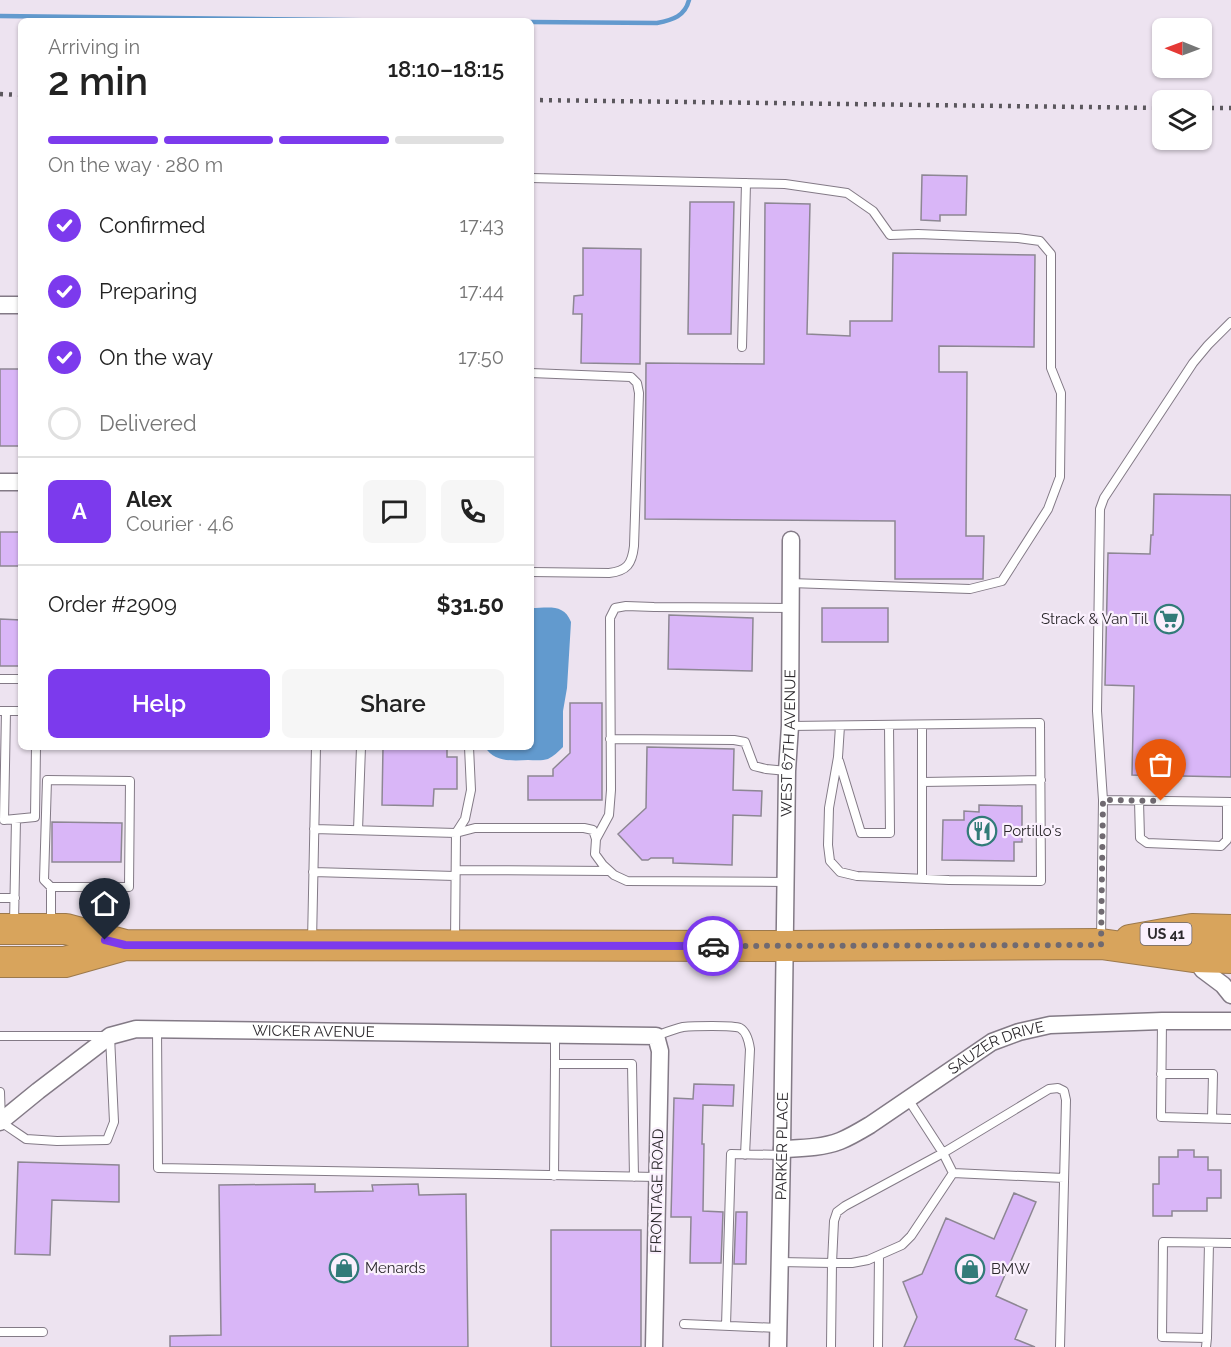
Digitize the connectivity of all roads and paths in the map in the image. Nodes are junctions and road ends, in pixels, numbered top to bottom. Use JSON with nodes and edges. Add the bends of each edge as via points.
{"nodes":[{"id":1,"x":534,"y":178,"type":"edge"},
{"id":2,"x":746,"y":183,"type":"junction"},
{"id":3,"x":0,"y":305,"type":"edge"},
{"id":4,"x":18,"y":305,"type":"edge"},
{"id":5,"x":1230,"y":324,"type":"edge"},
{"id":6,"x":742,"y":347,"type":"dead end"},
{"id":7,"x":534,"y":373,"type":"edge"},
{"id":8,"x":0,"y":482,"type":"edge"},
{"id":9,"x":18,"y":482,"type":"edge"},
{"id":10,"x":791,"y":540,"type":"dead end"},
{"id":11,"x":534,"y":572,"type":"edge"},
{"id":12,"x":790,"y":583,"type":"junction"},
{"id":13,"x":790,"y":608,"type":"junction"},
{"id":14,"x":0,"y":679,"type":"edge"},
{"id":15,"x":18,"y":679,"type":"edge"},
{"id":16,"x":3,"y":711,"type":"edge"},
{"id":17,"x":922,"y":724,"type":"junction"},
{"id":18,"x":889,"y":725,"type":"junction"},
{"id":19,"x":790,"y":726,"type":"junction"},
{"id":20,"x":840,"y":726,"type":"junction"},
{"id":21,"x":610,"y":739,"type":"junction"},
{"id":22,"x":36,"y":750,"type":"edge"},
{"id":23,"x":316,"y":750,"type":"edge"},
{"id":24,"x":361,"y":750,"type":"edge"},
{"id":25,"x":469,"y":750,"type":"edge"},
{"id":26,"x":838,"y":757,"type":"junction"},
{"id":27,"x":787,"y":771,"type":"junction"},
{"id":28,"x":1041,"y":780,"type":"junction"},
{"id":29,"x":922,"y":782,"type":"junction"},
{"id":30,"x":1103,"y":800,"type":"junction"},
{"id":31,"x":1140,"y":801,"type":"junction"},
{"id":32,"x":1229,"y":802,"type":"edge"},
{"id":33,"x":16,"y":819,"type":"junction"},
{"id":34,"x":314,"y":829,"type":"junction"},
{"id":35,"x":358,"y":830,"type":"junction"},
{"id":36,"x":456,"y":833,"type":"junction"},
{"id":37,"x":596,"y":839,"type":"junction"},
{"id":38,"x":609,"y":871,"type":"junction"},
{"id":39,"x":313,"y":872,"type":"junction"},
{"id":40,"x":456,"y":873,"type":"junction"},
{"id":41,"x":922,"y":878,"type":"junction"},
{"id":42,"x":785,"y":882,"type":"junction"},
{"id":43,"x":51,"y":887,"type":"junction"},
{"id":44,"x":0,"y":898,"type":"edge"},
{"id":45,"x":15,"y":898,"type":"junction"},
{"id":46,"x":7,"y":929,"type":"edge"},
{"id":47,"x":51,"y":929,"type":"junction"},
{"id":48,"x":1231,"y":930,"type":"edge"},
{"id":49,"x":125,"y":945,"type":"junction"},
{"id":50,"x":312,"y":945,"type":"junction"},
{"id":51,"x":456,"y":945,"type":"junction"},
{"id":52,"x":1101,"y":945,"type":"junction"},
{"id":53,"x":784,"y":946,"type":"junction"},
{"id":54,"x":1193,"y":957,"type":"junction"},
{"id":55,"x":1231,"y":958,"type":"edge"},
{"id":56,"x":0,"y":962,"type":"edge"},
{"id":57,"x":1231,"y":994,"type":"edge"},
{"id":58,"x":1162,"y":1021,"type":"junction"},
{"id":59,"x":1231,"y":1021,"type":"edge"},
{"id":60,"x":157,"y":1029,"type":"junction"},
{"id":61,"x":555,"y":1035,"type":"junction"},
{"id":62,"x":0,"y":1036,"type":"edge"},
{"id":63,"x":110,"y":1036,"type":"junction"},
{"id":64,"x":656,"y":1036,"type":"junction"},
{"id":65,"x":555,"y":1064,"type":"junction"},
{"id":66,"x":1161,"y":1074,"type":"junction"},
{"id":67,"x":0,"y":1092,"type":"edge"},
{"id":68,"x":908,"y":1099,"type":"junction"},
{"id":69,"x":1212,"y":1118,"type":"junction"},
{"id":70,"x":1231,"y":1119,"type":"edge"},
{"id":71,"x":1,"y":1122,"type":"edge"},
{"id":72,"x":782,"y":1152,"type":"junction"},
{"id":73,"x":943,"y":1153,"type":"junction"},
{"id":74,"x":745,"y":1155,"type":"junction"},
{"id":75,"x":953,"y":1173,"type":"junction"},
{"id":76,"x":554,"y":1176,"type":"junction"},
{"id":77,"x":634,"y":1177,"type":"junction"},
{"id":78,"x":657,"y":1177,"type":"junction"},
{"id":79,"x":1064,"y":1178,"type":"junction"},
{"id":80,"x":1209,"y":1243,"type":"junction"},
{"id":81,"x":1231,"y":1244,"type":"edge"},
{"id":82,"x":879,"y":1256,"type":"junction"},
{"id":83,"x":780,"y":1262,"type":"junction"},
{"id":84,"x":832,"y":1263,"type":"junction"},
{"id":85,"x":684,"y":1324,"type":"dead end"},
{"id":86,"x":726,"y":1326,"type":"junction"},
{"id":87,"x":778,"y":1328,"type":"junction"},
{"id":88,"x":0,"y":1332,"type":"edge"},
{"id":89,"x":43,"y":1332,"type":"dead end"},
{"id":90,"x":1207,"y":1343,"type":"edge"},
{"id":91,"x":654,"y":1347,"type":"edge"},
{"id":92,"x":778,"y":1347,"type":"edge"},
{"id":93,"x":831,"y":1347,"type":"edge"},
{"id":94,"x":878,"y":1347,"type":"edge"},
{"id":95,"x":1060,"y":1347,"type":"edge"}],
"edges":[{"from":1,"to":2,"type":"lane"},
{"from":2,"to":6,"type":"lane"},
{"from":2,"to":12,"type":"lane","via":[[785,183],[847,193],[873,211],[891,235],[1018,237],[1040,241],[1051,254],[1051,368],[1061,393],[1060,477],[1048,508],[1002,580],[970,589]]},
{"from":3,"to":4,"type":"street"},
{"from":5,"to":30,"type":"lane","via":[[1193,363],[1100,509],[1097,711]]},
{"from":7,"to":11,"type":"lane","via":[[631,377],[639,393],[634,546],[628,565],[609,573]]},
{"from":8,"to":9,"type":"street"},
{"from":10,"to":12,"type":"street","name":"WEST 67TH AVENUE"},
{"from":12,"to":13,"type":"street","name":"WEST 67TH AVENUE"},
{"from":13,"to":19,"type":"street","name":"WEST 67TH AVENUE"},
{"from":13,"to":21,"type":"lane","via":[[615,608],[610,618]]},
{"from":14,"to":15,"type":"lane"},
{"from":16,"to":33,"type":"lane","via":[[4,820]]},
{"from":17,"to":18,"type":"lane"},
{"from":17,"to":28,"type":"lane","via":[[1040,723]]},
{"from":17,"to":29,"type":"lane"},
{"from":18,"to":20,"type":"lane"},
{"from":18,"to":26,"type":"lane","via":[[890,833],[861,833]]},
{"from":19,"to":20,"type":"lane"},
{"from":19,"to":27,"type":"street","name":"WEST 67TH AVENUE"},
{"from":20,"to":26,"type":"lane"},
{"from":21,"to":27,"type":"lane","via":[[734,740],[744,742],[754,766]]},
{"from":21,"to":37,"type":"lane","via":[[609,815]]},
{"from":22,"to":33,"type":"lane","via":[[35,817]]},
{"from":23,"to":34,"type":"lane"},
{"from":24,"to":35,"type":"lane"},
{"from":25,"to":36,"type":"lane","via":[[471,790],[465,819]]},
{"from":26,"to":41,"type":"lane","via":[[829,808],[830,861],[840,872],[857,876]]},
{"from":27,"to":42,"type":"street","name":"WEST 67TH AVENUE"},
{"from":28,"to":29,"type":"lane"},
{"from":28,"to":41,"type":"lane","via":[[1041,880]]},
{"from":29,"to":41,"type":"lane"},
{"from":30,"to":31,"type":"lane"},
{"from":30,"to":52,"type":"lane"},
{"from":31,"to":32,"type":"lane"},
{"from":31,"to":32,"type":"lane","via":[[1140,838],[1147,843],[1221,846],[1227,840]]},
{"from":33,"to":45,"type":"lane"},
{"from":34,"to":35,"type":"lane"},
{"from":34,"to":39,"type":"lane"},
{"from":35,"to":36,"type":"lane"},
{"from":36,"to":37,"type":"lane","via":[[475,828],[584,828],[593,830]]},
{"from":36,"to":40,"type":"lane"},
{"from":37,"to":38,"type":"lane","via":[[595,854]]},
{"from":38,"to":40,"type":"lane"},
{"from":38,"to":42,"type":"lane","via":[[627,881]]},
{"from":39,"to":40,"type":"lane"},
{"from":39,"to":50,"type":"lane"},
{"from":40,"to":51,"type":"lane"},
{"from":42,"to":53,"type":"street","name":"WEST 67TH AVENUE"},
{"from":43,"to":43,"type":"lane","via":[[129,887],[130,781],[47,780],[44,880]]},
{"from":43,"to":47,"type":"lane"},
{"from":44,"to":45,"type":"lane"},
{"from":45,"to":46,"type":"lane"},
{"from":46,"to":47,"type":"highway"},
{"from":47,"to":49,"type":"highway","via":[[66,929]]},
{"from":48,"to":52,"type":"highway","number":"US 41","via":[[1192,929]]},
{"from":49,"to":50,"type":"highway"},
{"from":49,"to":56,"type":"highway","via":[[65,962]]},
{"from":50,"to":51,"type":"highway"},
{"from":51,"to":53,"type":"highway","number":"US 41"},
{"from":52,"to":53,"type":"highway","number":"US 41"},
{"from":52,"to":54,"type":"highway","number":"US 41"},
{"from":53,"to":72,"type":"street","name":"PARKER PLACE"},
{"from":54,"to":55,"type":"highway","number":"US 41"},
{"from":54,"to":57,"type":"street"},
{"from":58,"to":59,"type":"street","name":"SAUZER DRIVE"},
{"from":58,"to":66,"type":"lane"},
{"from":58,"to":68,"type":"street","name":"SAUZER DRIVE","via":[[1050,1025],[1019,1032],[992,1042]]},
{"from":60,"to":61,"type":"street","name":"WICKER AVENUE"},
{"from":60,"to":63,"type":"street","name":"WICKER AVENUE","via":[[136,1029]]},
{"from":60,"to":76,"type":"lane","via":[[158,1168]]},
{"from":61,"to":64,"type":"street","name":"WICKER AVENUE"},
{"from":61,"to":65,"type":"lane"},
{"from":62,"to":63,"type":"lane"},
{"from":63,"to":71,"type":"street","name":"WICKER AVENUE"},
{"from":63,"to":71,"type":"lane","via":[[114,1122],[107,1140],[26,1138]]},
{"from":64,"to":74,"type":"lane","via":[[683,1027],[727,1026],[746,1033],[750,1049]]},
{"from":64,"to":78,"type":"street","name":"FRONTAGE ROAD","via":[[660,1051]]},
{"from":65,"to":76,"type":"lane"},
{"from":65,"to":77,"type":"lane","via":[[632,1064]]},
{"from":66,"to":69,"type":"lane","via":[[1161,1117]]},
{"from":66,"to":69,"type":"lane","via":[[1213,1074]]},
{"from":67,"to":71,"type":"lane"},
{"from":68,"to":72,"type":"street","name":"SAUZER DRIVE","via":[[838,1142]]},
{"from":68,"to":73,"type":"lane"},
{"from":69,"to":70,"type":"lane"},
{"from":72,"to":74,"type":"lane"},
{"from":72,"to":83,"type":"street","name":"PARKER PLACE"},
{"from":73,"to":75,"type":"lane"},
{"from":73,"to":79,"type":"lane","via":[[1049,1089],[1058,1088],[1064,1091],[1066,1101]]},
{"from":73,"to":84,"type":"lane","via":[[837,1212]]},
{"from":74,"to":86,"type":"lane","via":[[731,1154]]},
{"from":75,"to":79,"type":"lane"},
{"from":75,"to":82,"type":"lane","via":[[911,1236]]},
{"from":76,"to":77,"type":"lane"},
{"from":77,"to":78,"type":"lane"},
{"from":78,"to":91,"type":"street","name":"FRONTAGE ROAD"},
{"from":79,"to":95,"type":"lane"},
{"from":80,"to":81,"type":"lane"},
{"from":80,"to":90,"type":"lane"},
{"from":80,"to":90,"type":"lane","via":[[1163,1242],[1162,1337]]},
{"from":82,"to":84,"type":"lane"},
{"from":82,"to":94,"type":"lane"},
{"from":83,"to":84,"type":"lane"},
{"from":83,"to":87,"type":"street","name":"PARKER PLACE"},
{"from":84,"to":93,"type":"lane"},
{"from":85,"to":86,"type":"lane"},
{"from":86,"to":87,"type":"lane"},
{"from":87,"to":92,"type":"street","name":"PARKER PLACE"},
{"from":88,"to":89,"type":"lane"}]}
